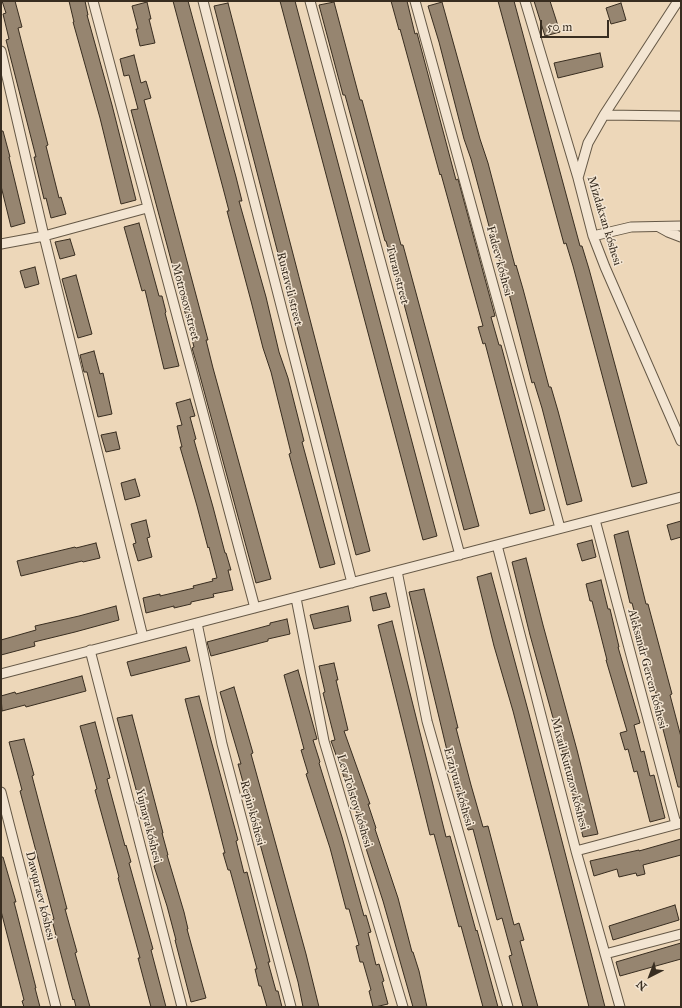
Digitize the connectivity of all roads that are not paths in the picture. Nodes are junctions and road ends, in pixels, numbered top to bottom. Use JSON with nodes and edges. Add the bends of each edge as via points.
{"nodes":[{"id":1,"x":93,"y":1,"type":"edge"},
{"id":2,"x":203,"y":1,"type":"edge"},
{"id":3,"x":310,"y":1,"type":"edge"},
{"id":4,"x":415,"y":1,"type":"edge"},
{"id":5,"x":525,"y":1,"type":"edge"},
{"id":6,"x":678,"y":1,"type":"edge"},
{"id":7,"x":676,"y":11,"type":"edge"},
{"id":8,"x":1,"y":51,"type":"edge"},
{"id":9,"x":604,"y":115,"type":"junction"},
{"id":10,"x":681,"y":116,"type":"edge"},
{"id":11,"x":578,"y":178,"type":"junction"},
{"id":12,"x":148,"y":208,"type":"junction"},
{"id":13,"x":657,"y":226,"type":"junction"},
{"id":14,"x":681,"y":226,"type":"edge"},
{"id":15,"x":44,"y":236,"type":"junction"},
{"id":16,"x":594,"y":236,"type":"junction"},
{"id":17,"x":681,"y":237,"type":"edge"},
{"id":18,"x":1,"y":244,"type":"edge"},
{"id":19,"x":681,"y":441,"type":"edge"},
{"id":20,"x":681,"y":497,"type":"edge"},
{"id":21,"x":595,"y":520,"type":"junction"},
{"id":22,"x":560,"y":528,"type":"junction"},
{"id":23,"x":497,"y":545,"type":"junction"},
{"id":24,"x":460,"y":555,"type":"junction"},
{"id":25,"x":398,"y":571,"type":"junction"},
{"id":26,"x":352,"y":583,"type":"junction"},
{"id":27,"x":296,"y":598,"type":"junction"},
{"id":28,"x":255,"y":608,"type":"junction"},
{"id":29,"x":196,"y":623,"type":"junction"},
{"id":30,"x":143,"y":637,"type":"junction"},
{"id":31,"x":90,"y":650,"type":"junction"},
{"id":32,"x":1,"y":674,"type":"edge"},
{"id":33,"x":1,"y":792,"type":"edge"},
{"id":34,"x":679,"y":824,"type":"edge"},
{"id":35,"x":576,"y":851,"type":"junction"},
{"id":36,"x":681,"y":934,"type":"edge"},
{"id":37,"x":605,"y":954,"type":"junction"},
{"id":38,"x":56,"y":1007,"type":"edge"},
{"id":39,"x":182,"y":1007,"type":"edge"},
{"id":40,"x":291,"y":1007,"type":"edge"},
{"id":41,"x":403,"y":1007,"type":"edge"},
{"id":42,"x":508,"y":1007,"type":"edge"},
{"id":43,"x":620,"y":1007,"type":"edge"}],
"edges":[{"from":1,"to":12,"type":"street","name":"Motrosov street"},
{"from":2,"to":26,"type":"street","name":"Rustaveli street"},
{"from":3,"to":24,"type":"street","name":"Turan street"},
{"from":4,"to":22,"type":"street","name":"Fadeev kóshesi"},
{"from":5,"to":11,"type":"street","name":"Mizdakxan kóshesi"},
{"from":6,"to":7,"type":"street"},
{"from":7,"to":9,"type":"street"},
{"from":8,"to":15,"type":"street"},
{"from":9,"to":10,"type":"street"},
{"from":9,"to":11,"type":"street","via":[[588,143]]},
{"from":11,"to":16,"type":"street","name":"Mizdakxan kóshesi"},
{"from":12,"to":15,"type":"street"},
{"from":12,"to":28,"type":"street","name":"Motrosov street"},
{"from":13,"to":14,"type":"street"},
{"from":13,"to":16,"type":"street","via":[[631,227]]},
{"from":13,"to":17,"type":"street"},
{"from":15,"to":18,"type":"street"},
{"from":15,"to":30,"type":"street"},
{"from":16,"to":19,"type":"street","name":"Mizdakxan kóshesi"},
{"from":20,"to":21,"type":"street"},
{"from":21,"to":22,"type":"street"},
{"from":21,"to":34,"type":"street","name":"Aleksandr Gercen kóshesi"},
{"from":22,"to":23,"type":"street"},
{"from":23,"to":24,"type":"street"},
{"from":23,"to":35,"type":"street","name":"Mixail Kutuzov kóshesi"},
{"from":24,"to":25,"type":"street"},
{"from":25,"to":26,"type":"street"},
{"from":25,"to":42,"type":"street","name":"Erziyuar kóshesi","via":[[427,721]]},
{"from":26,"to":27,"type":"street"},
{"from":27,"to":28,"type":"street"},
{"from":27,"to":41,"type":"street","name":"Lev Tolstoy kóshesi","via":[[324,741]]},
{"from":28,"to":29,"type":"street"},
{"from":29,"to":30,"type":"street"},
{"from":29,"to":40,"type":"street","name":"Repin kóshesi","via":[[222,744]]},
{"from":30,"to":31,"type":"street"},
{"from":31,"to":32,"type":"street"},
{"from":31,"to":39,"type":"street","name":"Yujnaya kóshesi"},
{"from":33,"to":38,"type":"street","name":"Dawqaraev kóshesi"},
{"from":34,"to":35,"type":"street"},
{"from":35,"to":37,"type":"street","name":"Mixail Kutuzov kóshesi"},
{"from":36,"to":37,"type":"street"},
{"from":37,"to":43,"type":"street","name":"Mixail Kutuzov kóshesi"}]}
